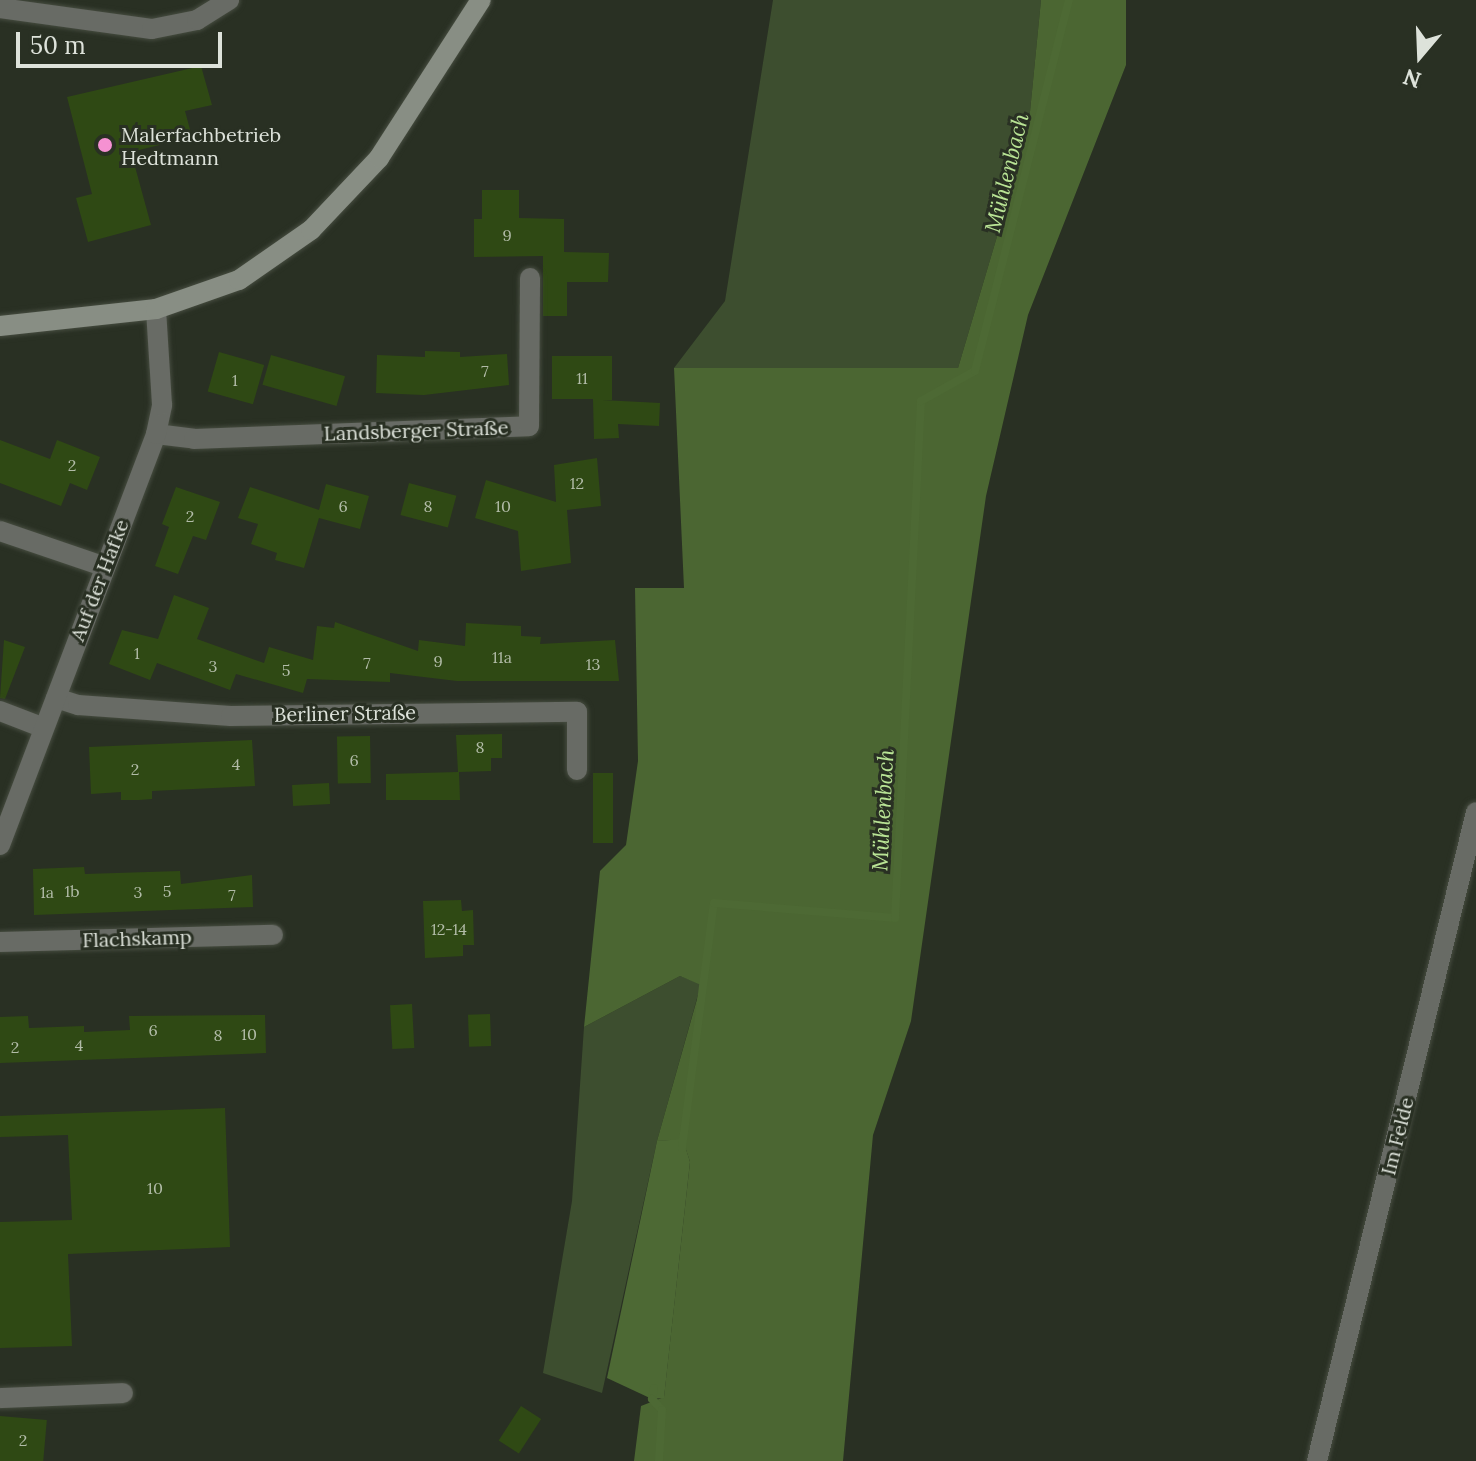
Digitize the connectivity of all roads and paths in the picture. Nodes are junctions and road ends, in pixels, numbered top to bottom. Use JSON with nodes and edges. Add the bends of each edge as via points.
{"nodes":[{"id":1,"x":229,"y":0,"type":"edge"},
{"id":2,"x":481,"y":0,"type":"edge"},
{"id":3,"x":0,"y":8,"type":"edge"},
{"id":4,"x":530,"y":278,"type":"dead end"},
{"id":5,"x":156,"y":309,"type":"junction"},
{"id":6,"x":0,"y":326,"type":"edge"},
{"id":7,"x":156,"y":434,"type":"junction"},
{"id":8,"x":0,"y":531,"type":"edge"},
{"id":9,"x":103,"y":566,"type":"junction"},
{"id":10,"x":56,"y":698,"type":"junction"},
{"id":11,"x":0,"y":711,"type":"edge"},
{"id":12,"x":44,"y":728,"type":"junction"},
{"id":13,"x":577,"y":770,"type":"dead end"},
{"id":14,"x":1476,"y":812,"type":"edge"},
{"id":15,"x":0,"y":845,"type":"edge"},
{"id":16,"x":273,"y":935,"type":"dead end"},
{"id":17,"x":0,"y":942,"type":"edge"},
{"id":18,"x":123,"y":1393,"type":"dead end"},
{"id":19,"x":0,"y":1398,"type":"edge"},
{"id":20,"x":1317,"y":1461,"type":"edge"}],
"edges":[{"from":1,"to":3,"type":"street","via":[[197,20],[152,29]]},
{"from":2,"to":5,"type":"main road","via":[[379,158],[311,230],[239,280]]},
{"from":4,"to":7,"type":"street","name":"Landsberger Straße","via":[[529,426],[194,439]]},
{"from":5,"to":6,"type":"main road"},
{"from":5,"to":7,"type":"street","name":"Auf der Hafke","via":[[162,405]]},
{"from":7,"to":9,"type":"street","name":"Auf der Hafke"},
{"from":8,"to":9,"type":"street"},
{"from":9,"to":10,"type":"street","name":"Auf der Hafke"},
{"from":10,"to":12,"type":"street","name":"Auf der Hafke"},
{"from":10,"to":13,"type":"street","name":"Berliner Straße","via":[[78,705],[231,716],[577,712]]},
{"from":11,"to":12,"type":"street"},
{"from":12,"to":15,"type":"street","name":"Auf der Hafke"},
{"from":14,"to":20,"type":"street","name":"Im Felde"},
{"from":16,"to":17,"type":"street","name":"Flachskamp"},
{"from":18,"to":19,"type":"street"}]}
